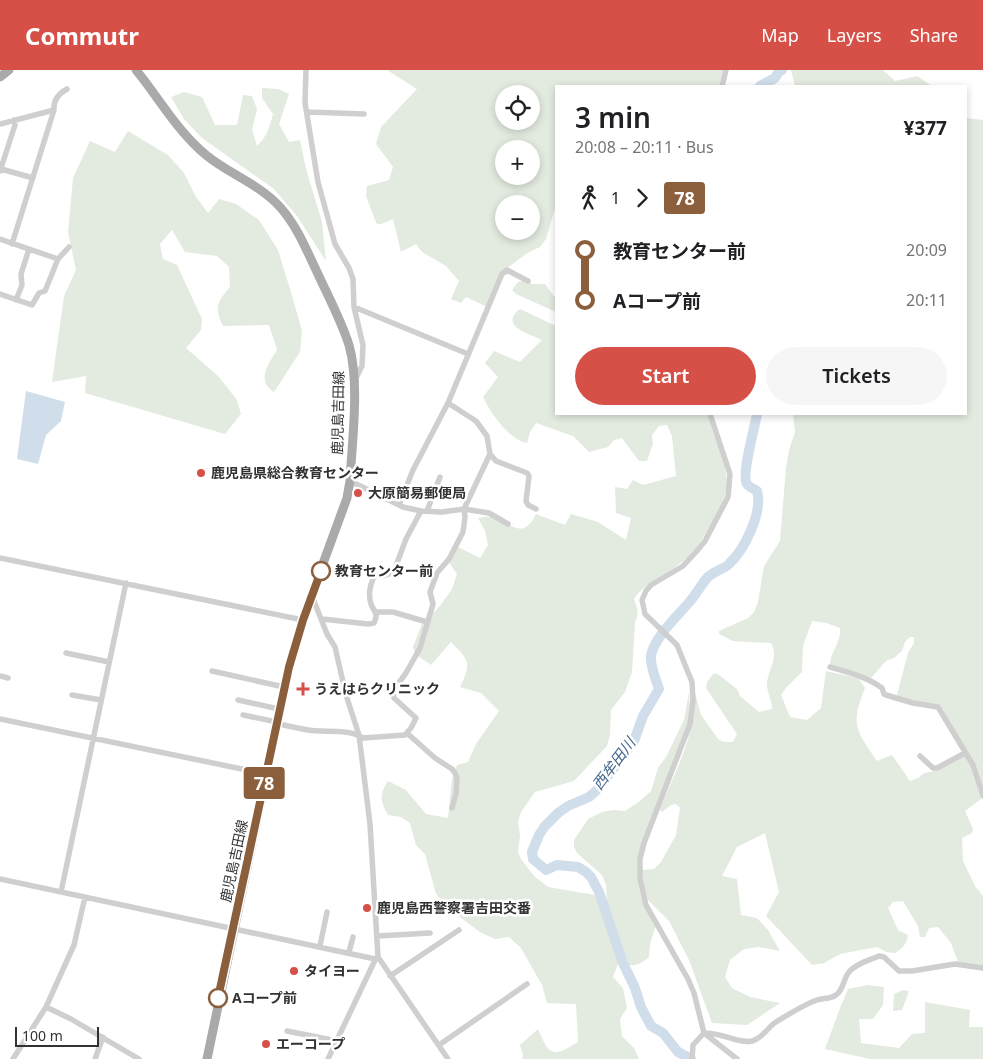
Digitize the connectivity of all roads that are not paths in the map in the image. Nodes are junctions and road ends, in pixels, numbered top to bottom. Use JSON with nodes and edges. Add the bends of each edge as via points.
{"nodes":[{"id":1,"x":9,"y":70,"type":"edge"},
{"id":2,"x":136,"y":70,"type":"edge"},
{"id":3,"x":306,"y":70,"type":"edge"},
{"id":4,"x":726,"y":70,"type":"edge"},
{"id":5,"x":0,"y":77,"type":"edge"},
{"id":6,"x":722,"y":85,"type":"edge"},
{"id":7,"x":67,"y":89,"type":"dead end"},
{"id":8,"x":54,"y":110,"type":"junction"},
{"id":9,"x":307,"y":112,"type":"junction"},
{"id":10,"x":364,"y":114,"type":"dead end"},
{"id":11,"x":14,"y":120,"type":"junction"},
{"id":12,"x":0,"y":124,"type":"edge"},
{"id":13,"x":0,"y":170,"type":"edge"},
{"id":14,"x":33,"y":178,"type":"junction"},
{"id":15,"x":0,"y":239,"type":"edge"},
{"id":16,"x":12,"y":244,"type":"junction"},
{"id":17,"x":69,"y":247,"type":"dead end"},
{"id":18,"x":28,"y":249,"type":"junction"},
{"id":19,"x":58,"y":259,"type":"junction"},
{"id":20,"x":528,"y":281,"type":"dead end"},
{"id":21,"x":0,"y":294,"type":"edge"},
{"id":22,"x":16,"y":300,"type":"junction"},
{"id":23,"x":354,"y":308,"type":"junction"},
{"id":24,"x":468,"y":354,"type":"junction"},
{"id":25,"x":354,"y":383,"type":"junction"},
{"id":26,"x":448,"y":403,"type":"junction"},
{"id":27,"x":710,"y":415,"type":"edge"},
{"id":28,"x":490,"y":454,"type":"junction"},
{"id":29,"x":440,"y":476,"type":"dead end"},
{"id":30,"x":350,"y":481,"type":"junction"},
{"id":31,"x":399,"y":505,"type":"junction"},
{"id":32,"x":464,"y":508,"type":"junction"},
{"id":33,"x":536,"y":509,"type":"dead end"},
{"id":34,"x":424,"y":511,"type":"junction"},
{"id":35,"x":508,"y":524,"type":"dead end"},
{"id":36,"x":0,"y":558,"type":"edge"},
{"id":37,"x":126,"y":583,"type":"junction"},
{"id":38,"x":312,"y":596,"type":"junction"},
{"id":39,"x":376,"y":612,"type":"junction"},
{"id":40,"x":322,"y":619,"type":"junction"},
{"id":41,"x":303,"y":620,"type":"junction"},
{"id":42,"x":427,"y":622,"type":"junction"},
{"id":43,"x":66,"y":653,"type":"dead end"},
{"id":44,"x":109,"y":662,"type":"junction"},
{"id":45,"x":830,"y":667,"type":"dead end"},
{"id":46,"x":212,"y":671,"type":"dead end"},
{"id":47,"x":0,"y":676,"type":"edge"},
{"id":48,"x":8,"y":678,"type":"dead end"},
{"id":49,"x":284,"y":687,"type":"junction"},
{"id":50,"x":72,"y":695,"type":"dead end"},
{"id":51,"x":101,"y":700,"type":"junction"},
{"id":52,"x":238,"y":700,"type":"dead end"},
{"id":53,"x":279,"y":709,"type":"junction"},
{"id":54,"x":242,"y":715,"type":"dead end"},
{"id":55,"x":0,"y":719,"type":"edge"},
{"id":56,"x":276,"y":723,"type":"junction"},
{"id":57,"x":408,"y":734,"type":"junction"},
{"id":58,"x":359,"y":735,"type":"junction"},
{"id":59,"x":93,"y":738,"type":"junction"},
{"id":60,"x":965,"y":754,"type":"junction"},
{"id":61,"x":920,"y":756,"type":"dead end"},
{"id":62,"x":266,"y":774,"type":"junction"},
{"id":63,"x":983,"y":796,"type":"edge"},
{"id":64,"x":452,"y":808,"type":"dead end"},
{"id":65,"x":0,"y":879,"type":"edge"},
{"id":66,"x":61,"y":892,"type":"junction"},
{"id":67,"x":85,"y":897,"type":"junction"},
{"id":68,"x":327,"y":912,"type":"dead end"},
{"id":69,"x":234,"y":928,"type":"junction"},
{"id":70,"x":459,"y":930,"type":"dead end"},
{"id":71,"x":430,"y":933,"type":"dead end"},
{"id":72,"x":377,"y":936,"type":"junction"},
{"id":73,"x":353,"y":937,"type":"dead end"},
{"id":74,"x":320,"y":946,"type":"junction"},
{"id":75,"x":350,"y":952,"type":"junction"},
{"id":76,"x":377,"y":958,"type":"junction"},
{"id":77,"x":983,"y":968,"type":"edge"},
{"id":78,"x":390,"y":976,"type":"junction"},
{"id":79,"x":527,"y":984,"type":"dead end"},
{"id":80,"x":46,"y":1007,"type":"junction"},
{"id":81,"x":287,"y":1030,"type":"dead end"},
{"id":82,"x":704,"y":1033,"type":"junction"},
{"id":83,"x":104,"y":1037,"type":"junction"},
{"id":84,"x":337,"y":1041,"type":"junction"},
{"id":85,"x":439,"y":1045,"type":"junction"},
{"id":86,"x":692,"y":1057,"type":"edge"},
{"id":87,"x":13,"y":1059,"type":"edge"},
{"id":88,"x":95,"y":1059,"type":"edge"},
{"id":89,"x":139,"y":1059,"type":"edge"},
{"id":90,"x":206,"y":1059,"type":"edge"},
{"id":91,"x":328,"y":1059,"type":"edge"},
{"id":92,"x":448,"y":1059,"type":"edge"},
{"id":93,"x":737,"y":1059,"type":"edge"}],
"edges":[{"from":1,"to":5,"type":"main road"},
{"from":2,"to":25,"type":"main road","name":"鹿児島吉田線","via":[[194,144],[216,163],[271,199],[290,219],[341,325],[350,351]]},
{"from":3,"to":9,"type":"street"},
{"from":4,"to":6,"type":"street"},
{"from":7,"to":8,"type":"street","via":[[53,102]]},
{"from":8,"to":11,"type":"street"},
{"from":8,"to":14,"type":"street"},
{"from":9,"to":10,"type":"street"},
{"from":9,"to":23,"type":"street","via":[[318,182],[335,244],[353,279]]},
{"from":11,"to":12,"type":"street"},
{"from":11,"to":13,"type":"street"},
{"from":13,"to":14,"type":"street"},
{"from":14,"to":16,"type":"street"},
{"from":15,"to":16,"type":"street"},
{"from":16,"to":18,"type":"street"},
{"from":17,"to":19,"type":"street"},
{"from":18,"to":19,"type":"street"},
{"from":18,"to":22,"type":"street"},
{"from":19,"to":22,"type":"street","via":[[45,291],[39,293],[32,305]]},
{"from":20,"to":24,"type":"street","via":[[508,270],[502,274]]},
{"from":21,"to":22,"type":"street"},
{"from":23,"to":24,"type":"street"},
{"from":23,"to":25,"type":"street","via":[[363,345],[360,373]]},
{"from":24,"to":26,"type":"street"},
{"from":25,"to":30,"type":"main road","name":"鹿児島吉田線"},
{"from":26,"to":28,"type":"street","via":[[476,421],[487,436]]},
{"from":26,"to":31,"type":"street","via":[[413,470]]},
{"from":27,"to":82,"type":"street","via":[[730,474],[728,497],[696,552],[683,566],[651,585],[643,596],[644,612],[677,645],[692,682],[693,701],[690,724],[640,859],[640,879],[646,905],[688,979]]},
{"from":28,"to":32,"type":"street"},
{"from":28,"to":33,"type":"street","via":[[496,460],[527,473],[526,501]]},
{"from":29,"to":34,"type":"street"},
{"from":30,"to":31,"type":"street"},
{"from":30,"to":38,"type":"main road","name":"鹿児島吉田線","via":[[343,512]]},
{"from":31,"to":34,"type":"street"},
{"from":32,"to":34,"type":"street"},
{"from":32,"to":35,"type":"street","via":[[488,513]]},
{"from":32,"to":42,"type":"street","via":[[463,532],[449,559],[437,572],[430,592],[433,604]]},
{"from":34,"to":39,"type":"street","via":[[406,539],[394,570],[385,576],[375,575],[371,582],[369,595]]},
{"from":36,"to":37,"type":"street"},
{"from":37,"to":41,"type":"street"},
{"from":37,"to":44,"type":"street"},
{"from":38,"to":40,"type":"street"},
{"from":38,"to":41,"type":"main road","name":"鹿児島吉田線"},
{"from":39,"to":40,"type":"street","via":[[374,623],[368,624]]},
{"from":39,"to":42,"type":"street","via":[[392,612]]},
{"from":40,"to":58,"type":"street","via":[[334,647]]},
{"from":41,"to":49,"type":"main road","name":"鹿児島吉田線"},
{"from":42,"to":57,"type":"street","via":[[420,648],[393,693],[394,698],[416,718]]},
{"from":43,"to":44,"type":"street"},
{"from":44,"to":51,"type":"street"},
{"from":45,"to":60,"type":"street","via":[[874,683],[886,695],[938,707]]},
{"from":46,"to":49,"type":"street"},
{"from":47,"to":48,"type":"street"},
{"from":49,"to":53,"type":"main road","name":"鹿児島吉田線"},
{"from":50,"to":51,"type":"street"},
{"from":51,"to":59,"type":"street"},
{"from":52,"to":53,"type":"street"},
{"from":53,"to":56,"type":"main road","name":"鹿児島吉田線"},
{"from":54,"to":56,"type":"street"},
{"from":55,"to":59,"type":"street"},
{"from":56,"to":58,"type":"street"},
{"from":56,"to":62,"type":"main road","name":"鹿児島吉田線"},
{"from":57,"to":58,"type":"street","via":[[363,738]]},
{"from":57,"to":64,"type":"street","via":[[455,773],[456,794]]},
{"from":58,"to":72,"type":"street","via":[[370,824]]},
{"from":59,"to":62,"type":"street"},
{"from":59,"to":66,"type":"street"},
{"from":60,"to":61,"type":"street","via":[[937,768]]},
{"from":60,"to":63,"type":"street","via":[[973,765]]},
{"from":62,"to":69,"type":"main road","name":"鹿児島吉田線"},
{"from":65,"to":66,"type":"street"},
{"from":66,"to":67,"type":"street"},
{"from":67,"to":69,"type":"street"},
{"from":67,"to":80,"type":"street","via":[[74,946]]},
{"from":68,"to":74,"type":"street"},
{"from":69,"to":74,"type":"street"},
{"from":69,"to":90,"type":"main road","name":"鹿児島吉田線"},
{"from":70,"to":78,"type":"street"},
{"from":71,"to":72,"type":"street"},
{"from":72,"to":76,"type":"street"},
{"from":73,"to":75,"type":"street"},
{"from":74,"to":75,"type":"street"},
{"from":75,"to":76,"type":"street"},
{"from":76,"to":78,"type":"street"},
{"from":76,"to":84,"type":"street"},
{"from":77,"to":82,"type":"street","via":[[955,964],[899,971],[879,956],[852,969],[840,992],[800,1008],[774,1023],[753,1041]]},
{"from":78,"to":85,"type":"street"},
{"from":79,"to":85,"type":"street"},
{"from":80,"to":83,"type":"street"},
{"from":80,"to":87,"type":"street"},
{"from":81,"to":84,"type":"street"},
{"from":82,"to":86,"type":"street","via":[[693,1045]]},
{"from":82,"to":93,"type":"street"},
{"from":83,"to":88,"type":"street"},
{"from":83,"to":89,"type":"street"},
{"from":84,"to":91,"type":"street"},
{"from":85,"to":92,"type":"street"}]}
